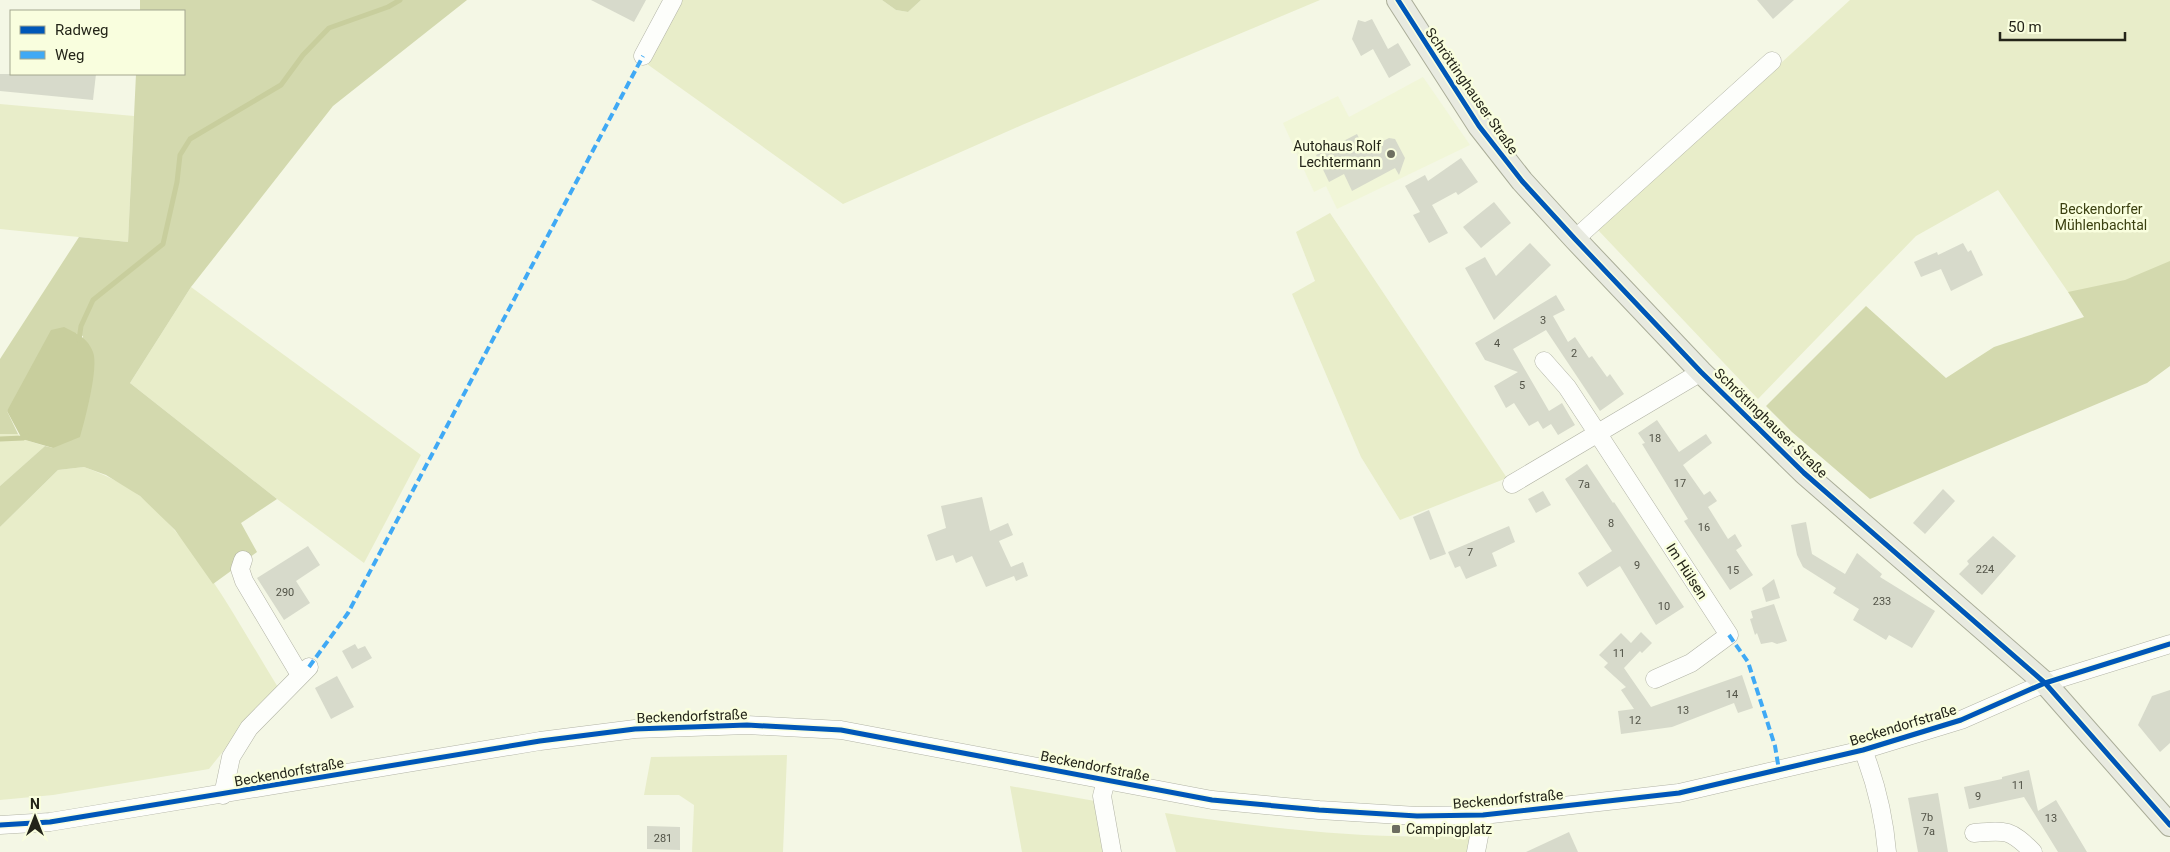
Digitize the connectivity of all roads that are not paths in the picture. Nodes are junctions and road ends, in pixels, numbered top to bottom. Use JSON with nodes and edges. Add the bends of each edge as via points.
{"nodes":[{"id":1,"x":673,"y":0,"type":"edge"},
{"id":2,"x":1398,"y":0,"type":"edge"},
{"id":3,"x":643,"y":56,"type":"dead end"},
{"id":4,"x":1772,"y":61,"type":"dead end"},
{"id":5,"x":1575,"y":239,"type":"junction"},
{"id":6,"x":1544,"y":361,"type":"dead end"},
{"id":7,"x":1702,"y":372,"type":"junction"},
{"id":8,"x":1598,"y":434,"type":"junction"},
{"id":9,"x":1512,"y":484,"type":"dead end"},
{"id":10,"x":243,"y":560,"type":"dead end"},
{"id":11,"x":2170,"y":644,"type":"edge"},
{"id":12,"x":1655,"y":679,"type":"dead end"},
{"id":13,"x":2044,"y":683,"type":"junction"},
{"id":14,"x":1863,"y":750,"type":"junction"},
{"id":15,"x":1106,"y":780,"type":"junction"},
{"id":16,"x":223,"y":794,"type":"junction"},
{"id":17,"x":1483,"y":815,"type":"junction"},
{"id":18,"x":0,"y":825,"type":"edge"},
{"id":19,"x":2170,"y":825,"type":"edge"},
{"id":20,"x":1974,"y":833,"type":"dead end"},
{"id":21,"x":1112,"y":852,"type":"edge"},
{"id":22,"x":1476,"y":852,"type":"edge"},
{"id":23,"x":1887,"y":852,"type":"edge"},
{"id":24,"x":2033,"y":852,"type":"edge"}],
"edges":[{"from":1,"to":3,"type":"street"},
{"from":2,"to":5,"type":"main road","name":"Schröttinghauser Straße","via":[[1479,126],[1522,181]]},
{"from":4,"to":5,"type":"street"},
{"from":5,"to":7,"type":"main road","name":"Schröttinghauser Straße"},
{"from":6,"to":8,"type":"street","name":"Im Hülsen","via":[[1567,387]]},
{"from":7,"to":8,"type":"street"},
{"from":7,"to":13,"type":"main road","name":"Schröttinghauser Straße","via":[[1804,473]]},
{"from":8,"to":9,"type":"street"},
{"from":8,"to":12,"type":"street","name":"Im Hülsen","via":[[1729,635],[1691,663]]},
{"from":10,"to":16,"type":"street","via":[[240,570],[244,581],[304,671],[249,728],[231,757]]},
{"from":11,"to":13,"type":"street","name":"Beckendorfstraße"},
{"from":13,"to":14,"type":"street","name":"Beckendorfstraße","via":[[1961,720]]},
{"from":13,"to":19,"type":"main road","name":"Schröttinghauser Straße"},
{"from":14,"to":17,"type":"street","name":"Beckendorfstraße","via":[[1680,793]]},
{"from":14,"to":23,"type":"street","via":[[1884,820]]},
{"from":15,"to":16,"type":"street","name":"Beckendorfstraße","via":[[841,730],[748,725],[635,729],[540,740]]},
{"from":15,"to":17,"type":"street","name":"Beckendorfstraße","via":[[1212,800],[1417,816]]},
{"from":15,"to":21,"type":"street","via":[[1102,796]]},
{"from":16,"to":18,"type":"street","name":"Beckendorfstraße","via":[[50,822]]},
{"from":17,"to":22,"type":"street"},
{"from":20,"to":24,"type":"street","via":[[2002,830],[2018,837]]}]}
